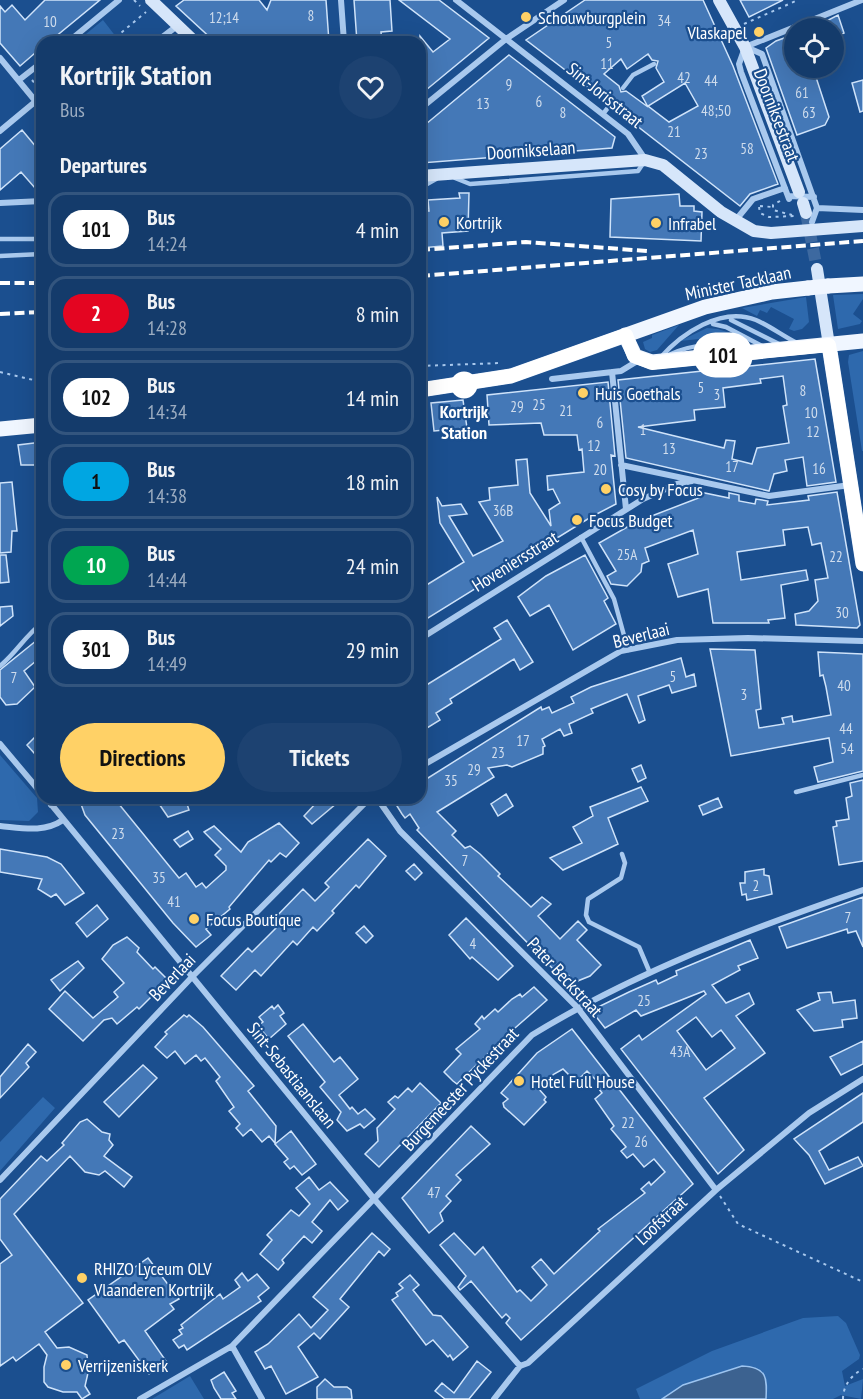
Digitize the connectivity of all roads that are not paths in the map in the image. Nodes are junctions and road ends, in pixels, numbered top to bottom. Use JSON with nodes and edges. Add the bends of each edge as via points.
{"nodes":[{"id":1,"x":119,"y":0,"type":"edge"},
{"id":2,"x":341,"y":0,"type":"edge"},
{"id":3,"x":456,"y":0,"type":"edge"},
{"id":4,"x":564,"y":0,"type":"edge"},
{"id":5,"x":719,"y":0,"type":"edge"},
{"id":6,"x":862,"y":0,"type":"edge"},
{"id":7,"x":152,"y":5,"type":"edge"},
{"id":8,"x":177,"y":26,"type":"junction"},
{"id":9,"x":75,"y":36,"type":"edge"},
{"id":10,"x":164,"y":36,"type":"edge"},
{"id":11,"x":188,"y":36,"type":"edge"},
{"id":12,"x":344,"y":36,"type":"edge"},
{"id":13,"x":506,"y":39,"type":"junction"},
{"id":14,"x":745,"y":47,"type":"junction"},
{"id":15,"x":0,"y":58,"type":"edge"},
{"id":16,"x":654,"y":64,"type":"dead end"},
{"id":17,"x":36,"y":67,"type":"edge"},
{"id":18,"x":19,"y":80,"type":"junction"},
{"id":19,"x":623,"y":88,"type":"dead end"},
{"id":20,"x":36,"y":101,"type":"joint"},
{"id":21,"x":426,"y":104,"type":"edge"},
{"id":22,"x":610,"y":105,"type":"dead end"},
{"id":23,"x":603,"y":114,"type":"junction"},
{"id":24,"x":0,"y":131,"type":"edge"},
{"id":25,"x":645,"y":160,"type":"junction"},
{"id":26,"x":446,"y":174,"type":"junction"},
{"id":27,"x":426,"y":176,"type":"edge"},
{"id":28,"x":426,"y":185,"type":"edge"},
{"id":29,"x":785,"y":188,"type":"junction"},
{"id":30,"x":36,"y":201,"type":"edge"},
{"id":31,"x":0,"y":203,"type":"edge"},
{"id":32,"x":801,"y":205,"type":"junction"},
{"id":33,"x":863,"y":210,"type":"edge"},
{"id":34,"x":735,"y":222,"type":"junction"},
{"id":35,"x":863,"y":226,"type":"edge"},
{"id":36,"x":0,"y":239,"type":"edge"},
{"id":37,"x":36,"y":239,"type":"edge"},
{"id":38,"x":36,"y":255,"type":"edge"},
{"id":39,"x":0,"y":256,"type":"edge"},
{"id":40,"x":816,"y":268,"type":"tunnel mouth"},
{"id":41,"x":863,"y":284,"type":"edge"},
{"id":42,"x":723,"y":319,"type":"junction"},
{"id":43,"x":706,"y":323,"type":"junction"},
{"id":44,"x":626,"y":335,"type":"junction"},
{"id":45,"x":863,"y":341,"type":"edge"},
{"id":46,"x":829,"y":345,"type":"junction"},
{"id":47,"x":787,"y":348,"type":"junction"},
{"id":48,"x":805,"y":348,"type":"junction"},
{"id":49,"x":762,"y":351,"type":"junction"},
{"id":50,"x":639,"y":360,"type":"junction"},
{"id":51,"x":656,"y":363,"type":"junction"},
{"id":52,"x":612,"y":372,"type":"junction"},
{"id":53,"x":552,"y":379,"type":"dead end"},
{"id":54,"x":426,"y":389,"type":"edge"},
{"id":55,"x":36,"y":426,"type":"edge"},
{"id":56,"x":0,"y":429,"type":"edge"},
{"id":57,"x":621,"y":465,"type":"junction"},
{"id":58,"x":692,"y":481,"type":"junction"},
{"id":59,"x":850,"y":485,"type":"junction"},
{"id":60,"x":626,"y":509,"type":"junction"},
{"id":61,"x":581,"y":537,"type":"junction"},
{"id":62,"x":863,"y":564,"type":"edge"},
{"id":63,"x":36,"y":628,"type":"edge"},
{"id":64,"x":426,"y":635,"type":"edge"},
{"id":65,"x":863,"y":641,"type":"edge"},
{"id":66,"x":628,"y":650,"type":"junction"},
{"id":67,"x":0,"y":666,"type":"edge"},
{"id":68,"x":0,"y":744,"type":"edge"},
{"id":69,"x":426,"y":764,"type":"edge"},
{"id":70,"x":863,"y":775,"type":"edge"},
{"id":71,"x":36,"y":787,"type":"edge"},
{"id":72,"x":796,"y":792,"type":"dead end"},
{"id":73,"x":364,"y":804,"type":"edge"},
{"id":74,"x":381,"y":804,"type":"edge"},
{"id":75,"x":51,"y":805,"type":"edge"},
{"id":76,"x":63,"y":820,"type":"junction"},
{"id":77,"x":0,"y":826,"type":"edge"},
{"id":78,"x":622,"y":854,"type":"dead end"},
{"id":79,"x":863,"y":890,"type":"edge"},
{"id":80,"x":650,"y":973,"type":"junction"},
{"id":81,"x":192,"y":977,"type":"junction"},
{"id":82,"x":577,"y":1007,"type":"junction"},
{"id":83,"x":863,"y":1079,"type":"edge"},
{"id":84,"x":0,"y":1180,"type":"edge"},
{"id":85,"x":716,"y":1190,"type":"junction"},
{"id":86,"x":375,"y":1200,"type":"junction"},
{"id":87,"x":232,"y":1346,"type":"junction"},
{"id":88,"x":520,"y":1366,"type":"junction"},
{"id":89,"x":140,"y":1399,"type":"edge"},
{"id":90,"x":262,"y":1399,"type":"edge"},
{"id":91,"x":494,"y":1399,"type":"edge"}],
"edges":[{"from":1,"to":9,"type":"street"},
{"from":2,"to":12,"type":"street"},
{"from":3,"to":13,"type":"street"},
{"from":4,"to":13,"type":"street"},
{"from":5,"to":14,"type":"street","name":"Doorniksestraat"},
{"from":6,"to":14,"type":"street"},
{"from":7,"to":8,"type":"street"},
{"from":8,"to":10,"type":"street"},
{"from":8,"to":11,"type":"street"},
{"from":13,"to":21,"type":"street"},
{"from":13,"to":23,"type":"street","name":"Sint-Jorisstraat"},
{"from":14,"to":29,"type":"street","name":"Doorniksestraat","via":[[739,64],[741,72]]},
{"from":14,"to":32,"type":"street","name":"Doorniksestraat"},
{"from":15,"to":18,"type":"street"},
{"from":16,"to":19,"type":"lane","via":[[633,75]]},
{"from":17,"to":18,"type":"street"},
{"from":18,"to":20,"type":"street"},
{"from":20,"to":24,"type":"street"},
{"from":22,"to":23,"type":"lane"},
{"from":23,"to":25,"type":"street","name":"Sint-Jorisstraat","via":[[628,134]]},
{"from":25,"to":26,"type":"street","name":"Doornikselaan"},
{"from":25,"to":34,"type":"street","via":[[663,165]]},
{"from":26,"to":27,"type":"street","name":"Doornikselaan"},
{"from":26,"to":28,"type":"lane"},
{"from":29,"to":32,"type":"street","name":"Doorniksestraat"},
{"from":29,"to":34,"type":"street","via":[[753,199]]},
{"from":30,"to":31,"type":"street"},
{"from":32,"to":33,"type":"street"},
{"from":34,"to":35,"type":"street","via":[[754,231]]},
{"from":36,"to":37,"type":"lane"},
{"from":38,"to":39,"type":"lane"},
{"from":40,"to":46,"type":"street"},
{"from":41,"to":44,"type":"main road","name":"Minister Tacklaan","bridge":true,"via":[[733,300]]},
{"from":42,"to":43,"type":"lane"},
{"from":42,"to":47,"type":"lane","via":[[741,323]]},
{"from":42,"to":48,"type":"lane","via":[[756,320]]},
{"from":43,"to":49,"type":"lane","via":[[726,327]]},
{"from":43,"to":51,"type":"lane","via":[[678,338]]},
{"from":44,"to":50,"type":"main road"},
{"from":44,"to":54,"type":"main road","name":"Minister Tacklaan","via":[[511,376]]},
{"from":45,"to":46,"type":"main road"},
{"from":46,"to":48,"type":"main road"},
{"from":46,"to":59,"type":"main road"},
{"from":47,"to":48,"type":"main road"},
{"from":47,"to":49,"type":"main road"},
{"from":49,"to":51,"type":"main road"},
{"from":50,"to":51,"type":"main road"},
{"from":50,"to":52,"type":"street","via":[[628,369]]},
{"from":52,"to":53,"type":"street"},
{"from":52,"to":57,"type":"street"},
{"from":55,"to":56,"type":"main road"},
{"from":57,"to":58,"type":"street","name":"Hoveniersstraat"},
{"from":57,"to":60,"type":"street"},
{"from":58,"to":59,"type":"street","name":"Hoveniersstraat","via":[[769,496]]},
{"from":58,"to":60,"type":"street","name":"Hoveniersstraat","via":[[663,489]]},
{"from":59,"to":62,"type":"main road"},
{"from":60,"to":61,"type":"street","name":"Hoveniersstraat"},
{"from":61,"to":64,"type":"street","name":"Hoveniersstraat"},
{"from":61,"to":66,"type":"lane","via":[[610,589]]},
{"from":63,"to":67,"type":"lane","via":[[25,637],[18,652]]},
{"from":65,"to":66,"type":"street","name":"Beverlaai","via":[[677,640]]},
{"from":66,"to":69,"type":"street","name":"Beverlaai"},
{"from":68,"to":71,"type":"street"},
{"from":70,"to":72,"type":"lane"},
{"from":73,"to":81,"type":"street","name":"Beverlaai"},
{"from":74,"to":82,"type":"street","name":"Pater Beckstraat","via":[[400,831]]},
{"from":75,"to":76,"type":"street","name":"Sint-Sebastiaanslaan"},
{"from":76,"to":77,"type":"street","via":[[49,828]]},
{"from":76,"to":81,"type":"street","name":"Sint-Sebastiaanslaan"},
{"from":78,"to":80,"type":"lane","via":[[625,862],[621,878],[588,899],[586,915],[589,922],[639,947]]},
{"from":79,"to":80,"type":"street","name":"Burgemeester Pyckestraat","via":[[711,946]]},
{"from":80,"to":82,"type":"street","name":"Burgemeester Pyckestraat"},
{"from":81,"to":84,"type":"street","name":"Beverlaai"},
{"from":81,"to":86,"type":"street","name":"Sint-Sebastiaanslaan"},
{"from":82,"to":85,"type":"street","name":"Pater Beckstraat"},
{"from":82,"to":86,"type":"street","name":"Burgemeester Pyckestraat","via":[[532,1035]]},
{"from":83,"to":85,"type":"street","name":"Loofstraat","via":[[809,1113]]},
{"from":85,"to":88,"type":"street","name":"Loofstraat","via":[[528,1363]]},
{"from":86,"to":87,"type":"street","name":"Burgemeester Pyckestraat"},
{"from":86,"to":88,"type":"street","name":"Sint-Sebastiaanslaan"},
{"from":87,"to":89,"type":"street","name":"Burgemeester Pyckestraat"},
{"from":87,"to":90,"type":"street"},
{"from":88,"to":91,"type":"street","name":"Loofstraat"}]}
